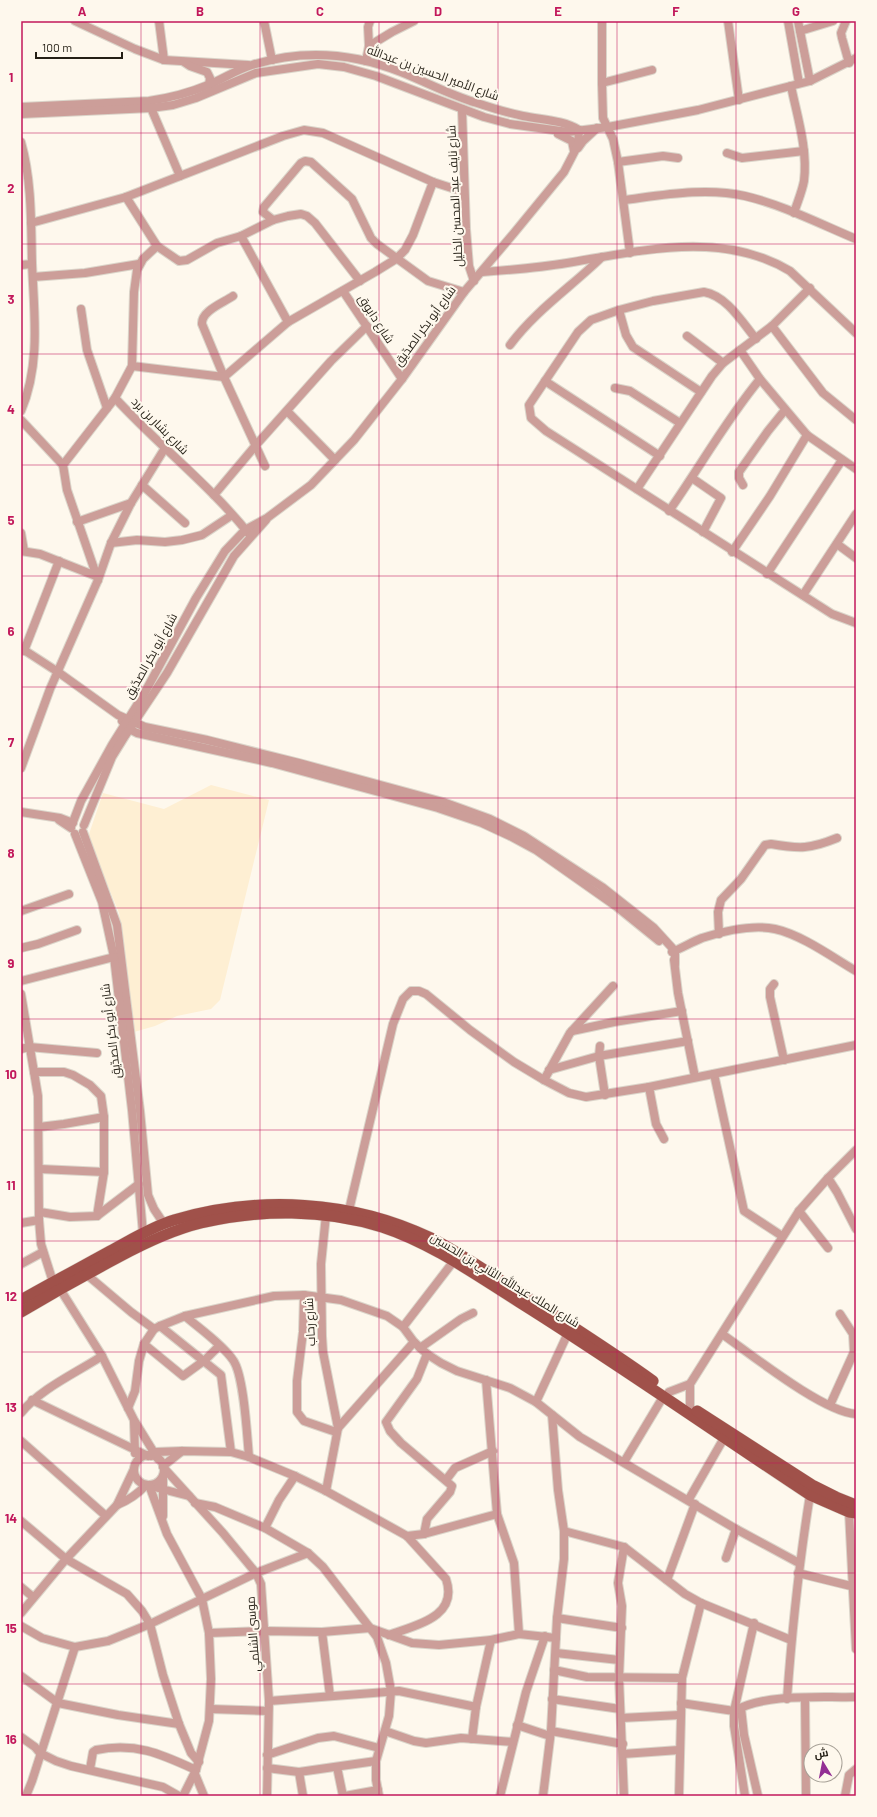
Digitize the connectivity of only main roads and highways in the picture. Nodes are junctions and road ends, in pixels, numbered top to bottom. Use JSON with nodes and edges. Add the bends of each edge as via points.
{"nodes":[{"id":1,"x":172,"y":1224,"type":"junction"},
{"id":2,"x":486,"y":1277,"type":"junction"},
{"id":3,"x":56,"y":1286,"type":"junction"},
{"id":4,"x":21,"y":1300,"type":"edge"},
{"id":5,"x":21,"y":1312,"type":"edge"},
{"id":6,"x":617,"y":1361,"type":"junction"},
{"id":7,"x":666,"y":1394,"type":"junction"},
{"id":8,"x":854,"y":1510,"type":"edge"}],
"edges":[{"from":1,"to":2,"type":"main road","name":"شارع الملك عبدالله الثاني بن الحسين","via":[[288,1213],[326,1215],[383,1228],[424,1245]]},
{"from":1,"to":2,"type":"main road","name":"شارع الملك عبدالله الثاني بن الحسين","via":[[214,1211],[289,1204],[349,1210],[407,1228],[455,1251]]},
{"from":1,"to":3,"type":"main road","name":"شارع الملك عبدالله الثاني بن الحسين","via":[[148,1242],[86,1274]]},
{"from":1,"to":3,"type":"main road","name":"شارع الملك عبدالله الثاني بن الحسين","via":[[143,1233]]},
{"from":2,"to":6,"type":"main road","name":"شارع الملك عبدالله الثاني بن الحسين"},
{"from":2,"to":6,"type":"main road","name":"شارع الملك عبدالله الثاني بن الحسين","via":[[568,1333]]},
{"from":3,"to":4,"type":"main road","name":"شارع الملك عبدالله الثاني بن الحسين"},
{"from":3,"to":5,"type":"main road","name":"شارع الملك عبدالله الثاني بن الحسين"},
{"from":6,"to":7,"type":"main road","name":"شارع الملك عبدالله الثاني بن الحسين"},
{"from":7,"to":8,"type":"main road","name":"شارع الملك عبدالله الثاني بن الحسين","via":[[690,1406]]},
{"from":7,"to":8,"type":"main road","name":"شارع الملك عبدالله الثاني بن الحسين","via":[[724,1438],[810,1495]]}]}
